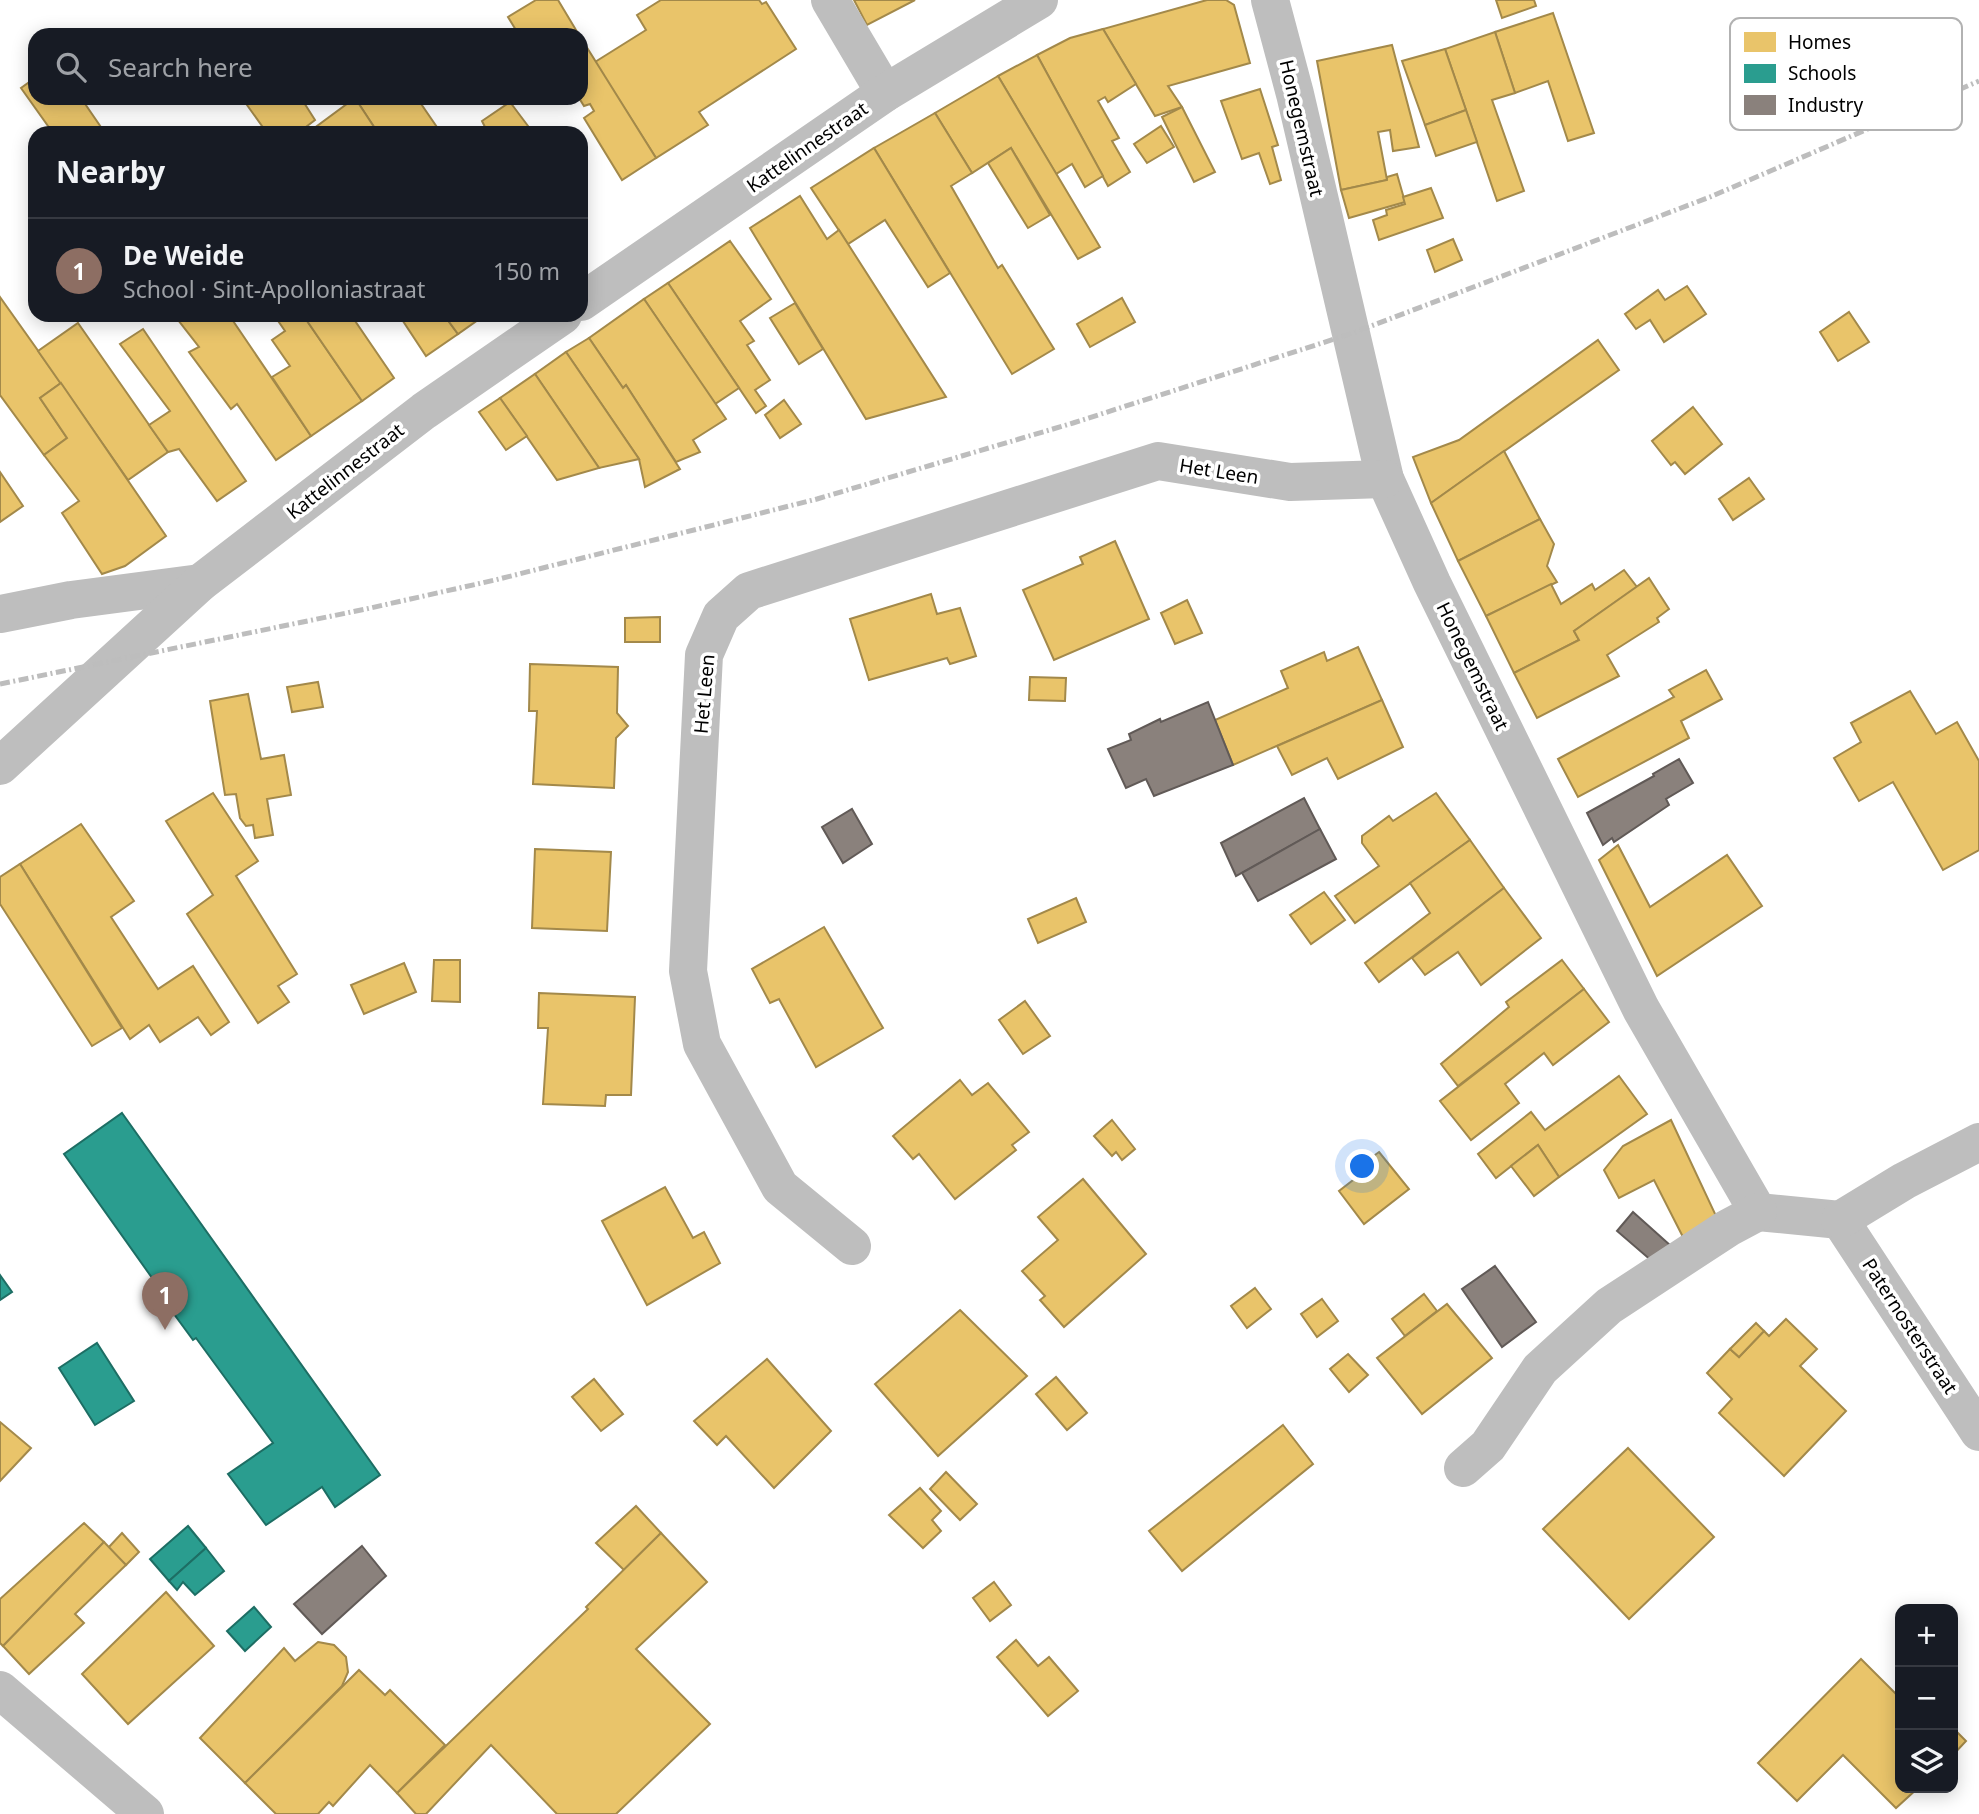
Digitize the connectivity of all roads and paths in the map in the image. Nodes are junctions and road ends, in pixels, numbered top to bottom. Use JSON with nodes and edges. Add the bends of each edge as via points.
{"nodes":[{"id":1,"x":830,"y":0,"type":"edge"},
{"id":2,"x":1039,"y":0,"type":"edge"},
{"id":3,"x":1270,"y":0,"type":"edge"},
{"id":4,"x":885,"y":93,"type":"junction"},
{"id":5,"x":588,"y":297,"type":"edge"},
{"id":6,"x":553,"y":322,"type":"edge"},
{"id":7,"x":1385,"y":479,"type":"junction"},
{"id":8,"x":200,"y":583,"type":"junction"},
{"id":9,"x":0,"y":614,"type":"edge"},
{"id":10,"x":0,"y":766,"type":"edge"},
{"id":11,"x":1979,"y":1142,"type":"edge"},
{"id":12,"x":1758,"y":1212,"type":"junction"},
{"id":13,"x":1840,"y":1220,"type":"junction"},
{"id":14,"x":852,"y":1246,"type":"dead end"},
{"id":15,"x":1979,"y":1432,"type":"edge"},
{"id":16,"x":1463,"y":1468,"type":"dead end"},
{"id":17,"x":0,"y":1690,"type":"edge"},
{"id":18,"x":145,"y":1814,"type":"edge"}],
"edges":[{"from":1,"to":4,"type":"street"},
{"from":2,"to":4,"type":"street","name":"Kattelinnestraat"},
{"from":3,"to":7,"type":"street","name":"Honegemstraat"},
{"from":4,"to":5,"type":"street","name":"Kattelinnestraat"},
{"from":6,"to":8,"type":"street","name":"Kattelinnestraat","via":[[424,411]]},
{"from":7,"to":12,"type":"street","name":"Honegemstraat","via":[[1641,1009]]},
{"from":7,"to":14,"type":"street","name":"Het Leen","via":[[1290,482],[1158,461],[749,592],[721,617],[704,655],[688,971],[702,1045],[780,1187]]},
{"from":8,"to":9,"type":"street"},
{"from":8,"to":10,"type":"street","name":"Kattelinnestraat"},
{"from":11,"to":13,"type":"street"},
{"from":12,"to":13,"type":"street"},
{"from":12,"to":16,"type":"street","via":[[1609,1306],[1540,1369],[1488,1446]]},
{"from":13,"to":15,"type":"street","name":"Paternosterstraat"},
{"from":17,"to":18,"type":"street"}]}
